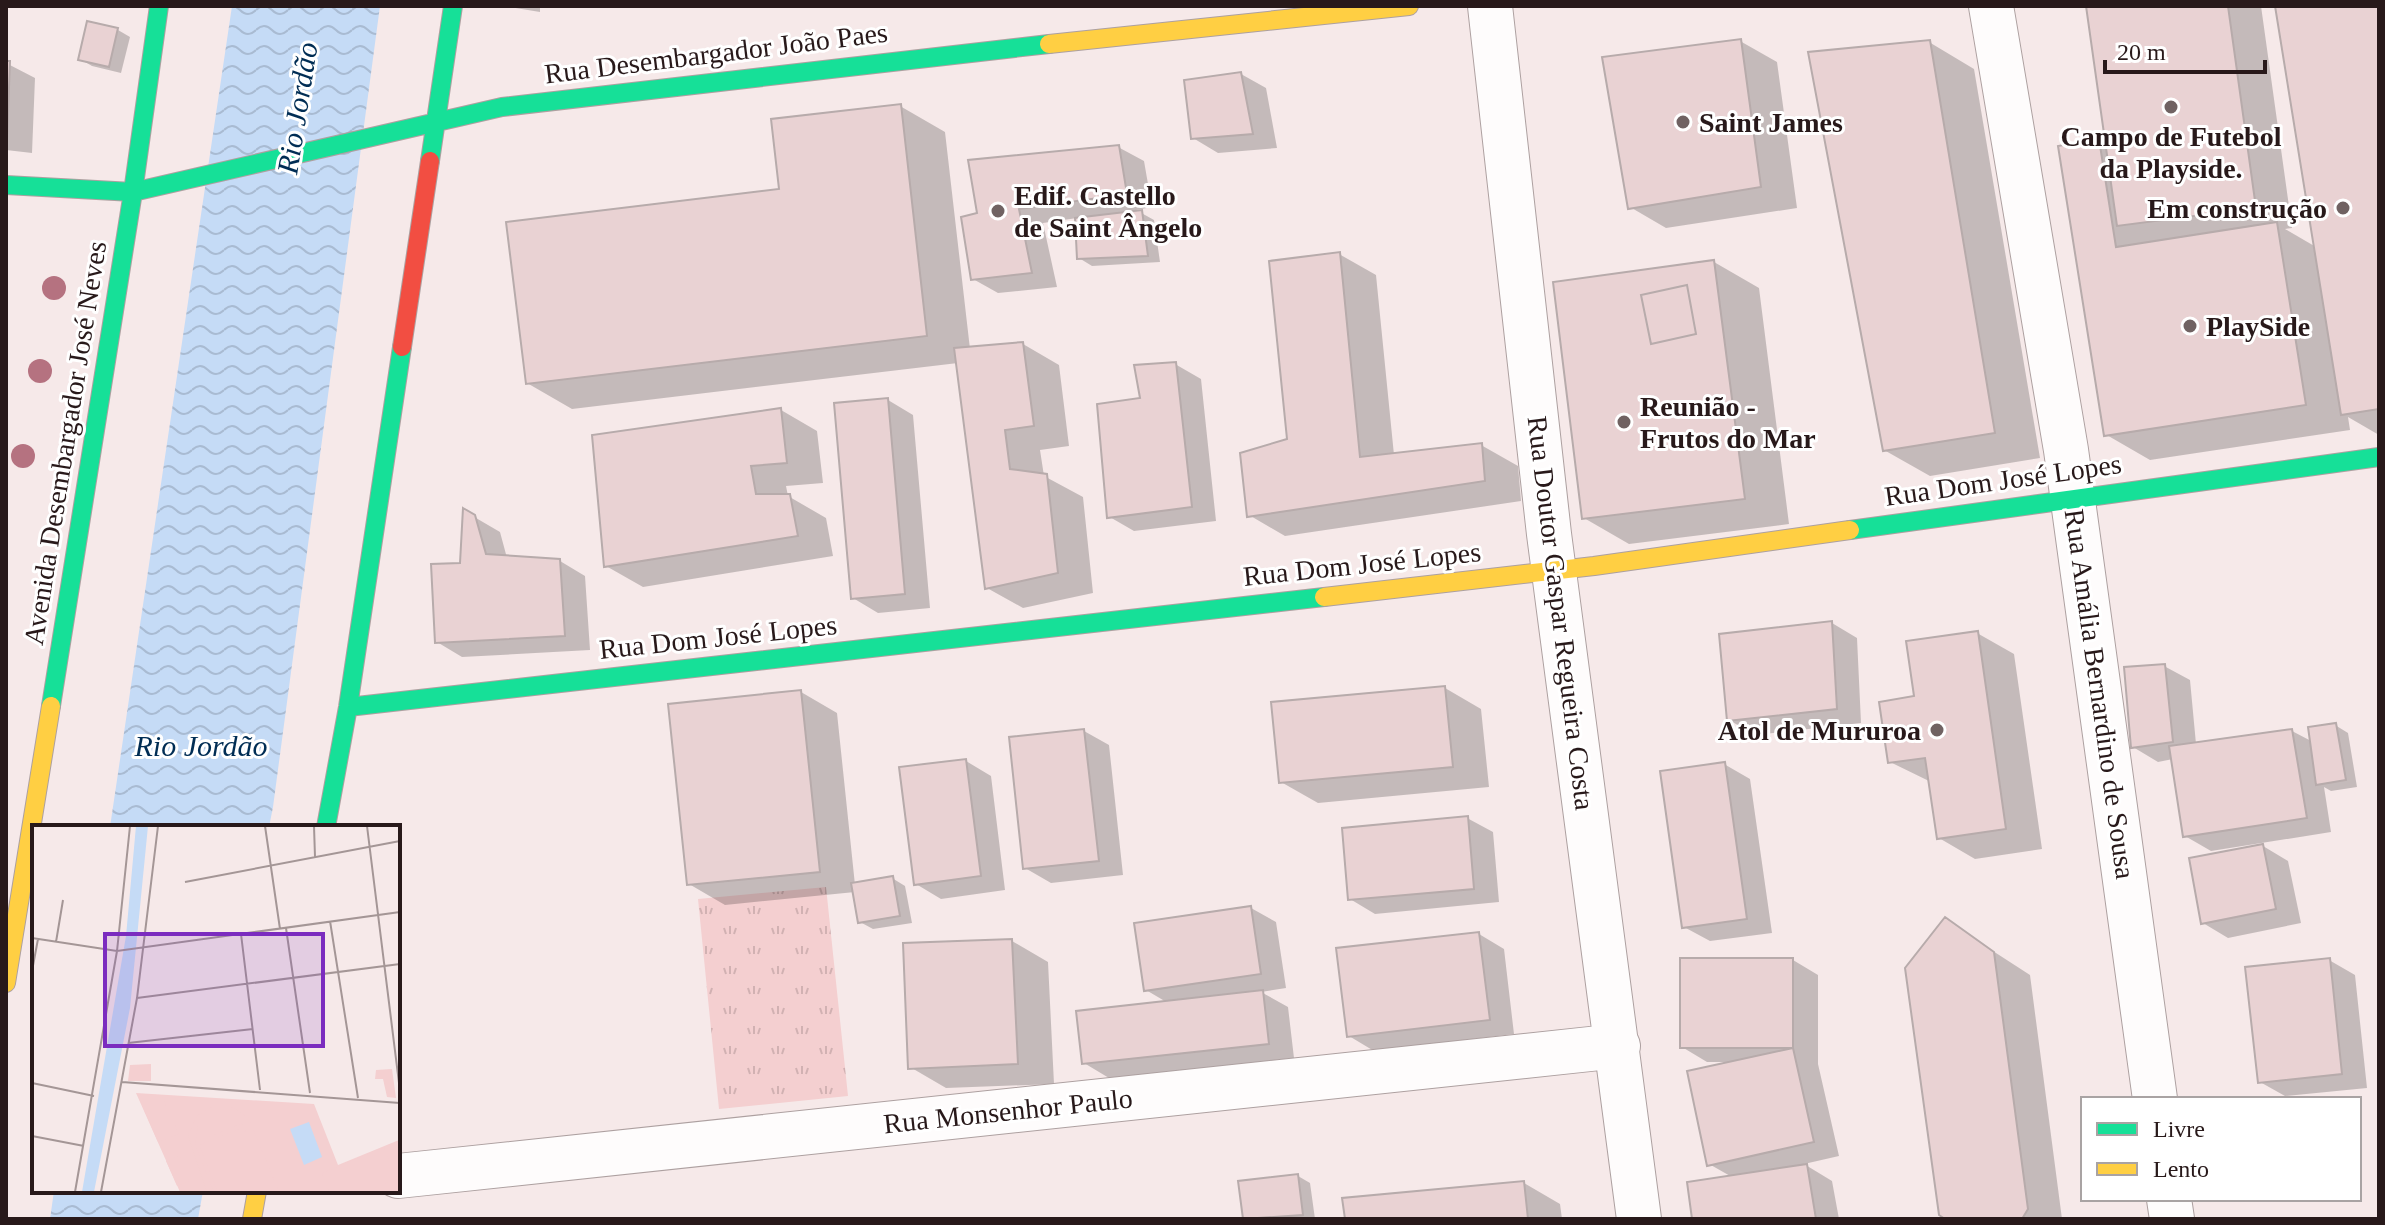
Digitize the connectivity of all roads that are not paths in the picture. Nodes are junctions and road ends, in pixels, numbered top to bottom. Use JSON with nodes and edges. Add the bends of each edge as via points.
{"nodes":[{"id":1,"x":159,"y":6,"type":"edge"},
{"id":2,"x":453,"y":6,"type":"edge"},
{"id":3,"x":1409,"y":6,"type":"edge"},
{"id":4,"x":1490,"y":6,"type":"edge"},
{"id":5,"x":1991,"y":6,"type":"edge"},
{"id":6,"x":438,"y":120,"type":"junction"},
{"id":7,"x":6,"y":185,"type":"edge"},
{"id":8,"x":133,"y":192,"type":"junction"},
{"id":9,"x":2379,"y":457,"type":"edge"},
{"id":10,"x":2072,"y":498,"type":"junction"},
{"id":11,"x":1554,"y":570,"type":"junction"},
{"id":12,"x":348,"y":707,"type":"junction"},
{"id":13,"x":326,"y":825,"type":"edge"},
{"id":14,"x":6,"y":983,"type":"edge"},
{"id":15,"x":1618,"y":1046,"type":"junction"},
{"id":16,"x":2155,"y":1097,"type":"edge"},
{"id":17,"x":400,"y":1176,"type":"edge"},
{"id":18,"x":258,"y":1193,"type":"edge"},
{"id":19,"x":252,"y":1219,"type":"edge"},
{"id":20,"x":1639,"y":1219,"type":"edge"}],
"edges":[{"from":1,"to":8,"type":"street","name":"Avenida Desembargador José Neves"},
{"from":2,"to":6,"type":"street"},
{"from":3,"to":6,"type":"street","name":"Rua Desembargador João Paes","via":[[855,64],[502,107]]},
{"from":4,"to":11,"type":"street","name":"Rua Doutor Gaspar Regueira Costa"},
{"from":5,"to":10,"type":"street","name":"Rua Amália Bernardino de Sousa"},
{"from":6,"to":8,"type":"street","name":"Rua Desembargador João Paes"},
{"from":6,"to":12,"type":"street"},
{"from":7,"to":8,"type":"street","name":"Rua Desembargador João Paes"},
{"from":8,"to":14,"type":"street","name":"Avenida Desembargador José Neves"},
{"from":9,"to":10,"type":"street","name":"Rua Dom José Lopes"},
{"from":10,"to":11,"type":"street","name":"Rua Dom José Lopes"},
{"from":10,"to":16,"type":"street","name":"Rua Amália Bernardino de Sousa"},
{"from":11,"to":12,"type":"street","name":"Rua Dom José Lopes"},
{"from":11,"to":15,"type":"street","name":"Rua Doutor Gaspar Regueira Costa"},
{"from":12,"to":13,"type":"street"},
{"from":15,"to":17,"type":"street","name":"Rua Monsenhor Paulo"},
{"from":15,"to":20,"type":"street","name":"Rua Doutor Gaspar Regueira Costa"},
{"from":18,"to":19,"type":"street"}]}
